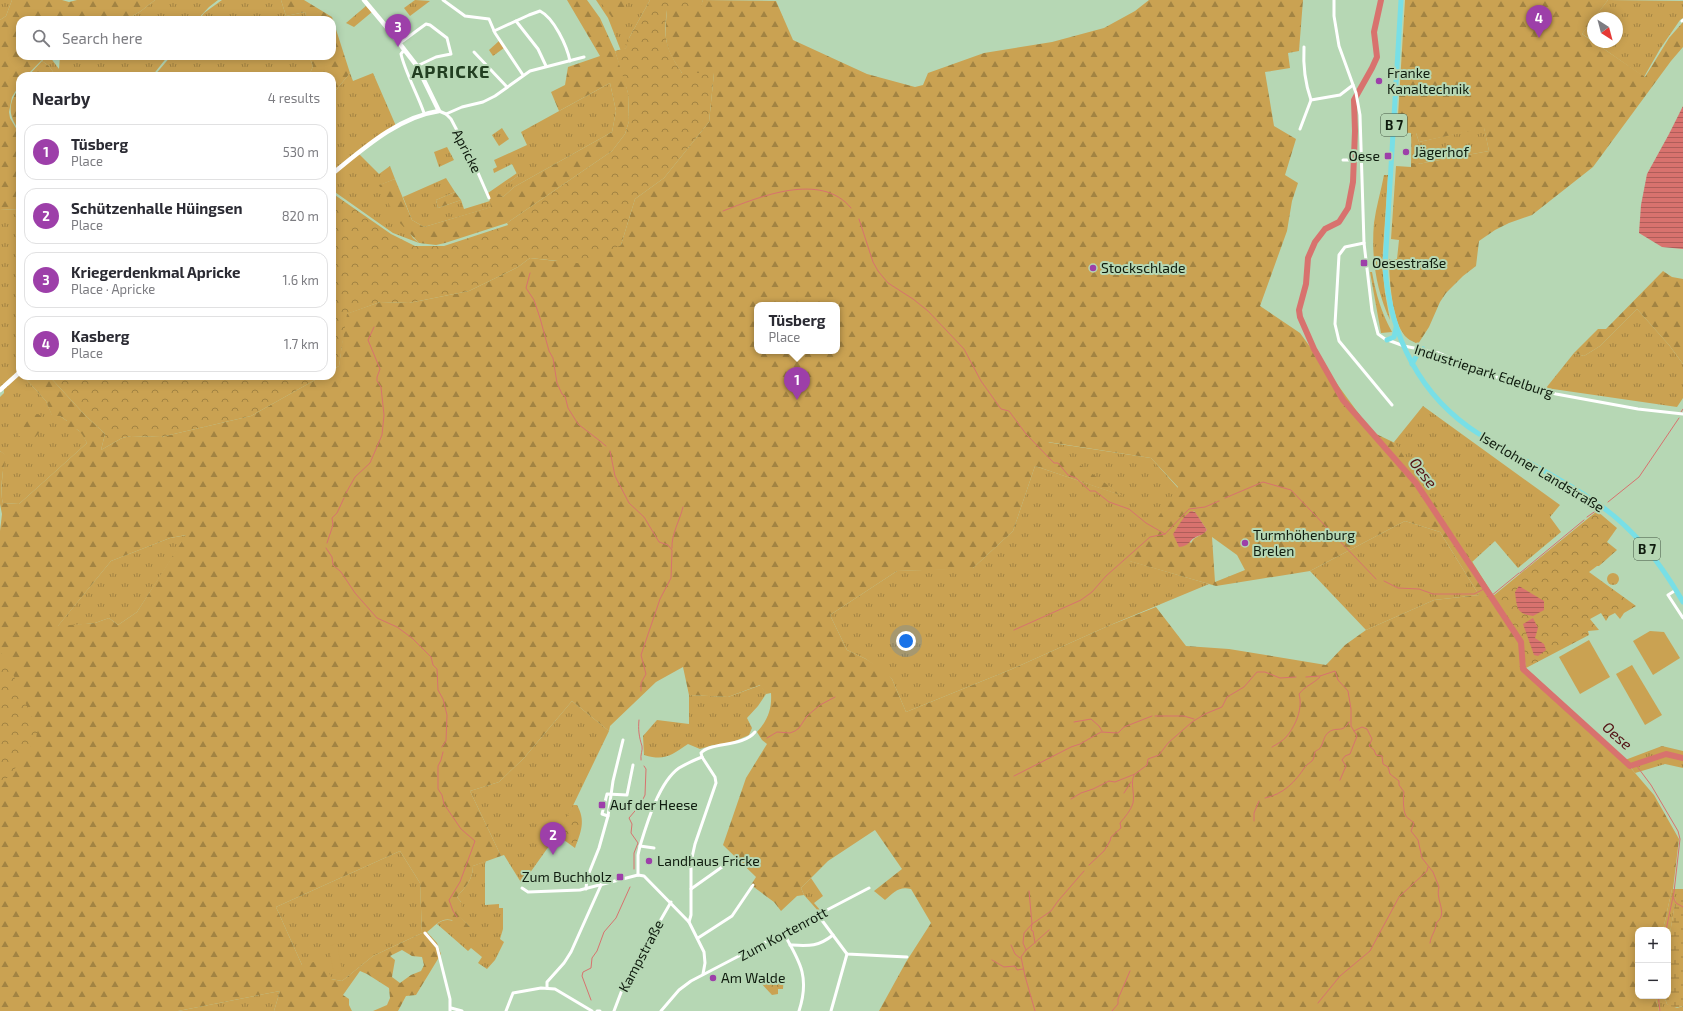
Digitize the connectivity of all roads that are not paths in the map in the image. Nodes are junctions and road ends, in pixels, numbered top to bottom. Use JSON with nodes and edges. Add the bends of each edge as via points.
{"nodes":[{"id":1,"x":364,"y":0,"type":"edge"},
{"id":2,"x":443,"y":0,"type":"edge"},
{"id":3,"x":1334,"y":0,"type":"edge"},
{"id":4,"x":1401,"y":0,"type":"edge"},
{"id":5,"x":516,"y":21,"type":"junction"},
{"id":6,"x":494,"y":31,"type":"junction"},
{"id":7,"x":400,"y":44,"type":"junction"},
{"id":8,"x":1304,"y":47,"type":"dead end"},
{"id":9,"x":404,"y":50,"type":"junction"},
{"id":10,"x":474,"y":52,"type":"dead end"},
{"id":11,"x":584,"y":58,"type":"dead end"},
{"id":12,"x":570,"y":60,"type":"junction"},
{"id":13,"x":417,"y":66,"type":"junction"},
{"id":14,"x":546,"y":66,"type":"junction"},
{"id":15,"x":523,"y":75,"type":"junction"},
{"id":16,"x":1353,"y":85,"type":"junction"},
{"id":17,"x":507,"y":87,"type":"junction"},
{"id":18,"x":1311,"y":100,"type":"junction"},
{"id":19,"x":439,"y":111,"type":"junction"},
{"id":20,"x":424,"y":113,"type":"junction"},
{"id":21,"x":446,"y":114,"type":"junction"},
{"id":22,"x":1300,"y":129,"type":"dead end"},
{"id":23,"x":1343,"y":160,"type":"dead end"},
{"id":24,"x":1362,"y":160,"type":"junction"},
{"id":25,"x":336,"y":171,"type":"edge"},
{"id":26,"x":489,"y":198,"type":"dead end"},
{"id":27,"x":1364,"y":243,"type":"junction"},
{"id":28,"x":1396,"y":327,"type":"junction"},
{"id":29,"x":1387,"y":340,"type":"junction"},
{"id":30,"x":1404,"y":346,"type":"junction"},
{"id":31,"x":1423,"y":349,"type":"junction"},
{"id":32,"x":1412,"y":364,"type":"junction"},
{"id":33,"x":16,"y":376,"type":"edge"},
{"id":34,"x":0,"y":390,"type":"edge"},
{"id":35,"x":1392,"y":405,"type":"dead end"},
{"id":36,"x":1683,"y":414,"type":"edge"},
{"id":37,"x":1676,"y":590,"type":"junction"},
{"id":38,"x":1683,"y":602,"type":"edge"},
{"id":39,"x":1683,"y":618,"type":"edge"},
{"id":40,"x":755,"y":732,"type":"dead end"},
{"id":41,"x":623,"y":740,"type":"dead end"},
{"id":42,"x":702,"y":757,"type":"junction"},
{"id":43,"x":632,"y":765,"type":"dead end"},
{"id":44,"x":612,"y":794,"type":"junction"},
{"id":45,"x":608,"y":816,"type":"junction"},
{"id":46,"x":640,"y":846,"type":"junction"},
{"id":47,"x":654,"y":848,"type":"dead end"},
{"id":48,"x":722,"y":867,"type":"dead end"},
{"id":49,"x":638,"y":875,"type":"junction"},
{"id":50,"x":600,"y":885,"type":"junction"},
{"id":51,"x":753,"y":885,"type":"dead end"},
{"id":52,"x":522,"y":888,"type":"dead end"},
{"id":53,"x":869,"y":888,"type":"dead end"},
{"id":54,"x":586,"y":889,"type":"junction"},
{"id":55,"x":691,"y":889,"type":"junction"},
{"id":56,"x":671,"y":902,"type":"junction"},
{"id":57,"x":818,"y":915,"type":"junction"},
{"id":58,"x":689,"y":922,"type":"junction"},
{"id":59,"x":425,"y":933,"type":"dead end"},
{"id":60,"x":784,"y":934,"type":"junction"},
{"id":61,"x":833,"y":934,"type":"junction"},
{"id":62,"x":698,"y":938,"type":"junction"},
{"id":63,"x":790,"y":945,"type":"junction"},
{"id":64,"x":847,"y":954,"type":"junction"},
{"id":65,"x":907,"y":957,"type":"dead end"},
{"id":66,"x":703,"y":974,"type":"junction"},
{"id":67,"x":547,"y":988,"type":"junction"},
{"id":68,"x":450,"y":1009,"type":"edge"},
{"id":69,"x":462,"y":1011,"type":"edge"},
{"id":70,"x":506,"y":1011,"type":"edge"},
{"id":71,"x":592,"y":1011,"type":"edge"},
{"id":72,"x":597,"y":1011,"type":"edge"},
{"id":73,"x":600,"y":1011,"type":"edge"},
{"id":74,"x":614,"y":1011,"type":"edge"},
{"id":75,"x":662,"y":1011,"type":"edge"},
{"id":76,"x":799,"y":1011,"type":"edge"},
{"id":77,"x":831,"y":1011,"type":"edge"}],
"edges":[{"from":1,"to":7,"type":"street"},
{"from":2,"to":6,"type":"street","via":[[465,16],[489,19]]},
{"from":3,"to":16,"type":"street","via":[[1339,46]]},
{"from":4,"to":28,"type":"main road","number":"B 7","via":[[1385,267],[1389,300]]},
{"from":5,"to":6,"type":"street"},
{"from":5,"to":12,"type":"street","via":[[540,11],[562,39]]},
{"from":5,"to":14,"type":"street","via":[[538,49]]},
{"from":6,"to":15,"type":"street"},
{"from":7,"to":9,"type":"street"},
{"from":7,"to":13,"type":"street","via":[[426,24],[447,38],[451,54],[436,57]]},
{"from":8,"to":18,"type":"street","via":[[1303,61]]},
{"from":9,"to":13,"type":"street"},
{"from":9,"to":20,"type":"street","via":[[401,54],[403,62]]},
{"from":10,"to":17,"type":"street"},
{"from":11,"to":12,"type":"street"},
{"from":12,"to":14,"type":"street"},
{"from":13,"to":19,"type":"street"},
{"from":14,"to":15,"type":"street"},
{"from":15,"to":17,"type":"street"},
{"from":16,"to":18,"type":"street","via":[[1340,95]]},
{"from":16,"to":24,"type":"street","via":[[1360,115]]},
{"from":17,"to":21,"type":"street","via":[[482,102]]},
{"from":18,"to":22,"type":"street"},
{"from":19,"to":20,"type":"street"},
{"from":19,"to":21,"type":"street","name":"Apricke"},
{"from":20,"to":25,"type":"street","via":[[370,143]]},
{"from":21,"to":26,"type":"street","name":"Apricke","via":[[466,146]]},
{"from":23,"to":24,"type":"street"},
{"from":24,"to":27,"type":"street"},
{"from":27,"to":29,"type":"street","via":[[1374,321],[1378,334]]},
{"from":27,"to":35,"type":"street","via":[[1345,247],[1339,255],[1335,324],[1339,341]]},
{"from":28,"to":29,"type":"main road","via":[[1394,336]]},
{"from":28,"to":30,"type":"main road","number":"B 7"},
{"from":29,"to":30,"type":"street"},
{"from":30,"to":31,"type":"street","name":"Industriepark Edelburg"},
{"from":30,"to":32,"type":"main road","number":"B 7"},
{"from":31,"to":32,"type":"main road"},
{"from":31,"to":36,"type":"street","name":"Industriepark Edelburg","via":[[1489,375],[1556,394],[1638,409]]},
{"from":32,"to":37,"type":"main road","name":"Iserlohner Landstraße","number":"B 7","via":[[1432,393],[1460,420],[1479,434],[1565,482],[1611,514],[1642,543]]},
{"from":33,"to":34,"type":"street"},
{"from":37,"to":38,"type":"main road","name":"Iserlohner Landstraße","number":"B 7"},
{"from":37,"to":39,"type":"street","via":[[1668,595]]},
{"from":40,"to":42,"type":"street","via":[[752,736],[728,745],[707,748],[701,753]]},
{"from":41,"to":44,"type":"street"},
{"from":42,"to":46,"type":"street","via":[[679,768],[664,785]]},
{"from":42,"to":55,"type":"street","via":[[716,783],[695,844],[691,862]]},
{"from":43,"to":44,"type":"street","via":[[626,795]]},
{"from":44,"to":45,"type":"street"},
{"from":44,"to":45,"type":"street","via":[[607,794],[602,814]]},
{"from":45,"to":54,"type":"street","via":[[587,878]]},
{"from":46,"to":47,"type":"street"},
{"from":46,"to":49,"type":"street"},
{"from":48,"to":55,"type":"street"},
{"from":49,"to":50,"type":"street"},
{"from":49,"to":56,"type":"street","via":[[647,877]]},
{"from":50,"to":54,"type":"street"},
{"from":50,"to":67,"type":"street","via":[[571,952],[547,982]]},
{"from":51,"to":62,"type":"street","via":[[732,916]]},
{"from":52,"to":54,"type":"street","via":[[528,892]]},
{"from":53,"to":57,"type":"street","name":"Zum Kortenrott"},
{"from":55,"to":58,"type":"street"},
{"from":56,"to":58,"type":"street"},
{"from":56,"to":74,"type":"street","name":"Kampstraße","via":[[625,982]]},
{"from":57,"to":60,"type":"street","name":"Zum Kortenrott"},
{"from":57,"to":61,"type":"street"},
{"from":58,"to":62,"type":"street"},
{"from":59,"to":68,"type":"street","via":[[437,947]]},
{"from":60,"to":63,"type":"street"},
{"from":60,"to":66,"type":"street","name":"Zum Kortenrott"},
{"from":61,"to":63,"type":"street","via":[[820,944]]},
{"from":61,"to":64,"type":"street"},
{"from":62,"to":66,"type":"street","via":[[705,957]]},
{"from":63,"to":76,"type":"street","via":[[799,960],[804,976]]},
{"from":64,"to":65,"type":"street"},
{"from":64,"to":77,"type":"street"},
{"from":66,"to":75,"type":"street","name":"Zum Kortenrott","via":[[679,990]]},
{"from":67,"to":70,"type":"street","via":[[513,993]]},
{"from":67,"to":71,"type":"street","via":[[555,989]]},
{"from":68,"to":69,"type":"street"},
{"from":72,"to":73,"type":"street"}]}
